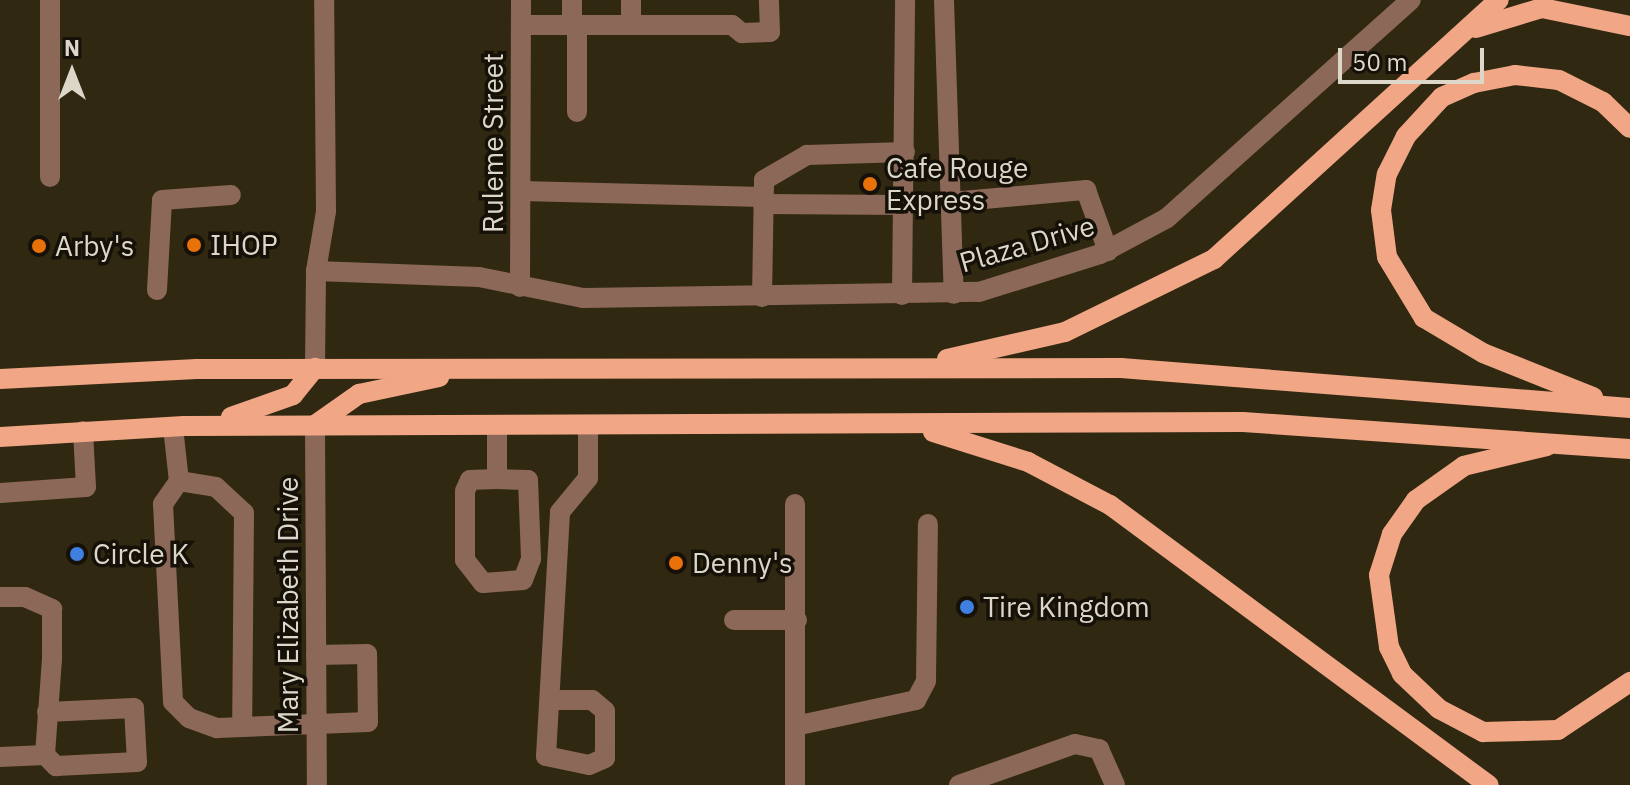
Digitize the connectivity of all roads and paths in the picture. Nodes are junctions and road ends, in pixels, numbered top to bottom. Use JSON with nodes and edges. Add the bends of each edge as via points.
{"nodes":[{"id":1,"x":50,"y":0,"type":"edge"},
{"id":2,"x":324,"y":0,"type":"edge"},
{"id":3,"x":521,"y":0,"type":"edge"},
{"id":4,"x":572,"y":0,"type":"edge"},
{"id":5,"x":631,"y":0,"type":"edge"},
{"id":6,"x":769,"y":0,"type":"edge"},
{"id":7,"x":905,"y":0,"type":"edge"},
{"id":8,"x":944,"y":0,"type":"edge"},
{"id":9,"x":1411,"y":0,"type":"edge"},
{"id":10,"x":1499,"y":0,"type":"edge"},
{"id":11,"x":521,"y":25,"type":"junction"},
{"id":12,"x":575,"y":25,"type":"junction"},
{"id":13,"x":631,"y":25,"type":"junction"},
{"id":14,"x":1630,"y":26,"type":"edge"},
{"id":15,"x":1461,"y":36,"type":"junction"},
{"id":16,"x":577,"y":112,"type":"dead end"},
{"id":17,"x":1630,"y":128,"type":"edge"},
{"id":18,"x":905,"y":152,"type":"junction"},
{"id":19,"x":50,"y":177,"type":"dead end"},
{"id":20,"x":521,"y":191,"type":"junction"},
{"id":21,"x":231,"y":195,"type":"dead end"},
{"id":22,"x":763,"y":201,"type":"junction"},
{"id":23,"x":951,"y":202,"type":"junction"},
{"id":24,"x":904,"y":205,"type":"junction"},
{"id":25,"x":1108,"y":251,"type":"junction"},
{"id":26,"x":316,"y":271,"type":"junction"},
{"id":27,"x":520,"y":287,"type":"junction"},
{"id":28,"x":157,"y":290,"type":"dead end"},
{"id":29,"x":954,"y":294,"type":"junction"},
{"id":30,"x":902,"y":295,"type":"junction"},
{"id":31,"x":762,"y":297,"type":"junction"},
{"id":32,"x":904,"y":367,"type":"junction"},
{"id":33,"x":315,"y":368,"type":"junction"},
{"id":34,"x":478,"y":369,"type":"junction"},
{"id":35,"x":0,"y":379,"type":"edge"},
{"id":36,"x":1623,"y":407,"type":"edge"},
{"id":37,"x":315,"y":425,"type":"junction"},
{"id":38,"x":497,"y":425,"type":"junction"},
{"id":39,"x":588,"y":425,"type":"junction"},
{"id":40,"x":906,"y":425,"type":"junction"},
{"id":41,"x":179,"y":427,"type":"junction"},
{"id":42,"x":83,"y":431,"type":"junction"},
{"id":43,"x":0,"y":437,"type":"edge"},
{"id":44,"x":1567,"y":442,"type":"junction"},
{"id":45,"x":1630,"y":449,"type":"edge"},
{"id":46,"x":497,"y":479,"type":"junction"},
{"id":47,"x":179,"y":481,"type":"junction"},
{"id":48,"x":0,"y":493,"type":"edge"},
{"id":49,"x":795,"y":504,"type":"dead end"},
{"id":50,"x":928,"y":524,"type":"dead end"},
{"id":51,"x":0,"y":597,"type":"edge"},
{"id":52,"x":734,"y":620,"type":"dead end"},
{"id":53,"x":797,"y":620,"type":"junction"},
{"id":54,"x":316,"y":655,"type":"junction"},
{"id":55,"x":1630,"y":682,"type":"edge"},
{"id":56,"x":552,"y":700,"type":"dead end"},
{"id":57,"x":47,"y":712,"type":"junction"},
{"id":58,"x":316,"y":721,"type":"junction"},
{"id":59,"x":242,"y":726,"type":"junction"},
{"id":60,"x":795,"y":726,"type":"junction"},
{"id":61,"x":45,"y":755,"type":"junction"},
{"id":62,"x":0,"y":757,"type":"edge"},
{"id":63,"x":317,"y":785,"type":"edge"},
{"id":64,"x":795,"y":785,"type":"edge"},
{"id":65,"x":959,"y":785,"type":"edge"},
{"id":66,"x":1115,"y":785,"type":"edge"},
{"id":67,"x":1489,"y":785,"type":"edge"}],
"edges":[{"from":1,"to":19,"type":"street"},
{"from":2,"to":26,"type":"street","via":[[326,211]]},
{"from":3,"to":11,"type":"street","name":"Ruleme Street"},
{"from":4,"to":12,"type":"street"},
{"from":5,"to":13,"type":"street"},
{"from":6,"to":13,"type":"street","via":[[770,32]]},
{"from":7,"to":18,"type":"street"},
{"from":8,"to":23,"type":"street"},
{"from":9,"to":25,"type":"street","name":"Plaza Drive","via":[[1201,194]]},
{"from":10,"to":15,"type":"main road"},
{"from":11,"to":12,"type":"street"},
{"from":11,"to":20,"type":"street","name":"Ruleme Street"},
{"from":12,"to":13,"type":"street"},
{"from":12,"to":16,"type":"street"},
{"from":14,"to":15,"type":"main road","via":[[1542,8]]},
{"from":15,"to":32,"type":"main road","via":[[1257,224],[1169,286],[1065,332]]},
{"from":17,"to":36,"type":"main road","via":[[1603,102],[1559,80],[1515,75],[1474,83],[1442,97],[1406,136],[1387,174],[1381,210],[1387,257],[1424,318],[1483,353]]},
{"from":18,"to":22,"type":"street","via":[[807,155],[764,180]]},
{"from":18,"to":24,"type":"street"},
{"from":20,"to":22,"type":"street"},
{"from":20,"to":27,"type":"street","name":"Ruleme Street"},
{"from":21,"to":28,"type":"street","via":[[162,200]]},
{"from":22,"to":24,"type":"street"},
{"from":22,"to":31,"type":"street"},
{"from":23,"to":25,"type":"street","via":[[1086,190]]},
{"from":23,"to":29,"type":"street"},
{"from":24,"to":30,"type":"street"},
{"from":25,"to":29,"type":"street","name":"Plaza Drive"},
{"from":26,"to":27,"type":"street","via":[[399,269]]},
{"from":26,"to":33,"type":"street"},
{"from":27,"to":31,"type":"street","name":"Plaza Drive","via":[[583,298]]},
{"from":29,"to":30,"type":"street","name":"Plaza Drive"},
{"from":30,"to":31,"type":"street","name":"Plaza Drive"},
{"from":32,"to":34,"type":"main road"},
{"from":32,"to":36,"type":"main road","via":[[1262,374]]},
{"from":33,"to":34,"type":"main road"},
{"from":33,"to":35,"type":"main road"},
{"from":33,"to":41,"type":"main road","via":[[293,395],[263,410]]},
{"from":34,"to":37,"type":"main road","via":[[359,394]]},
{"from":37,"to":38,"type":"main road"},
{"from":37,"to":41,"type":"main road"},
{"from":37,"to":54,"type":"street","name":"Mary Elizabeth Drive"},
{"from":38,"to":39,"type":"main road"},
{"from":38,"to":46,"type":"street"},
{"from":39,"to":40,"type":"main road"},
{"from":39,"to":56,"type":"street","via":[[588,478],[560,512]]},
{"from":40,"to":44,"type":"main road","via":[[1328,424]]},
{"from":40,"to":67,"type":"main road","via":[[1028,462],[1110,505]]},
{"from":41,"to":42,"type":"main road"},
{"from":41,"to":47,"type":"street"},
{"from":42,"to":43,"type":"main road"},
{"from":42,"to":48,"type":"street","via":[[86,487]]},
{"from":44,"to":45,"type":"main road"},
{"from":44,"to":55,"type":"main road","via":[[1464,466],[1416,500],[1384,554],[1378,595],[1383,627],[1411,684],[1473,730],[1524,736],[1558,730]]},
{"from":46,"to":46,"type":"street","via":[[528,480],[531,559],[523,580],[483,583],[465,560],[465,491],[470,480]]},
{"from":47,"to":59,"type":"street","via":[[216,487],[244,513]]},
{"from":47,"to":59,"type":"street","via":[[163,504],[173,702],[189,718],[217,728]]},
{"from":49,"to":53,"type":"street"},
{"from":50,"to":60,"type":"street","via":[[926,681],[916,700]]},
{"from":51,"to":57,"type":"street","via":[[25,597],[52,609]]},
{"from":52,"to":53,"type":"street"},
{"from":53,"to":60,"type":"street"},
{"from":54,"to":58,"type":"street","name":"Mary Elizabeth Drive"},
{"from":54,"to":58,"type":"street","via":[[367,654],[368,722]]},
{"from":57,"to":61,"type":"street"},
{"from":57,"to":61,"type":"street","via":[[134,708],[137,762],[56,766]]},
{"from":58,"to":59,"type":"street"},
{"from":58,"to":63,"type":"street","name":"Mary Elizabeth Drive"},
{"from":60,"to":64,"type":"street"},
{"from":61,"to":62,"type":"street"},
{"from":65,"to":66,"type":"street","via":[[1075,744],[1099,749]]}]}
